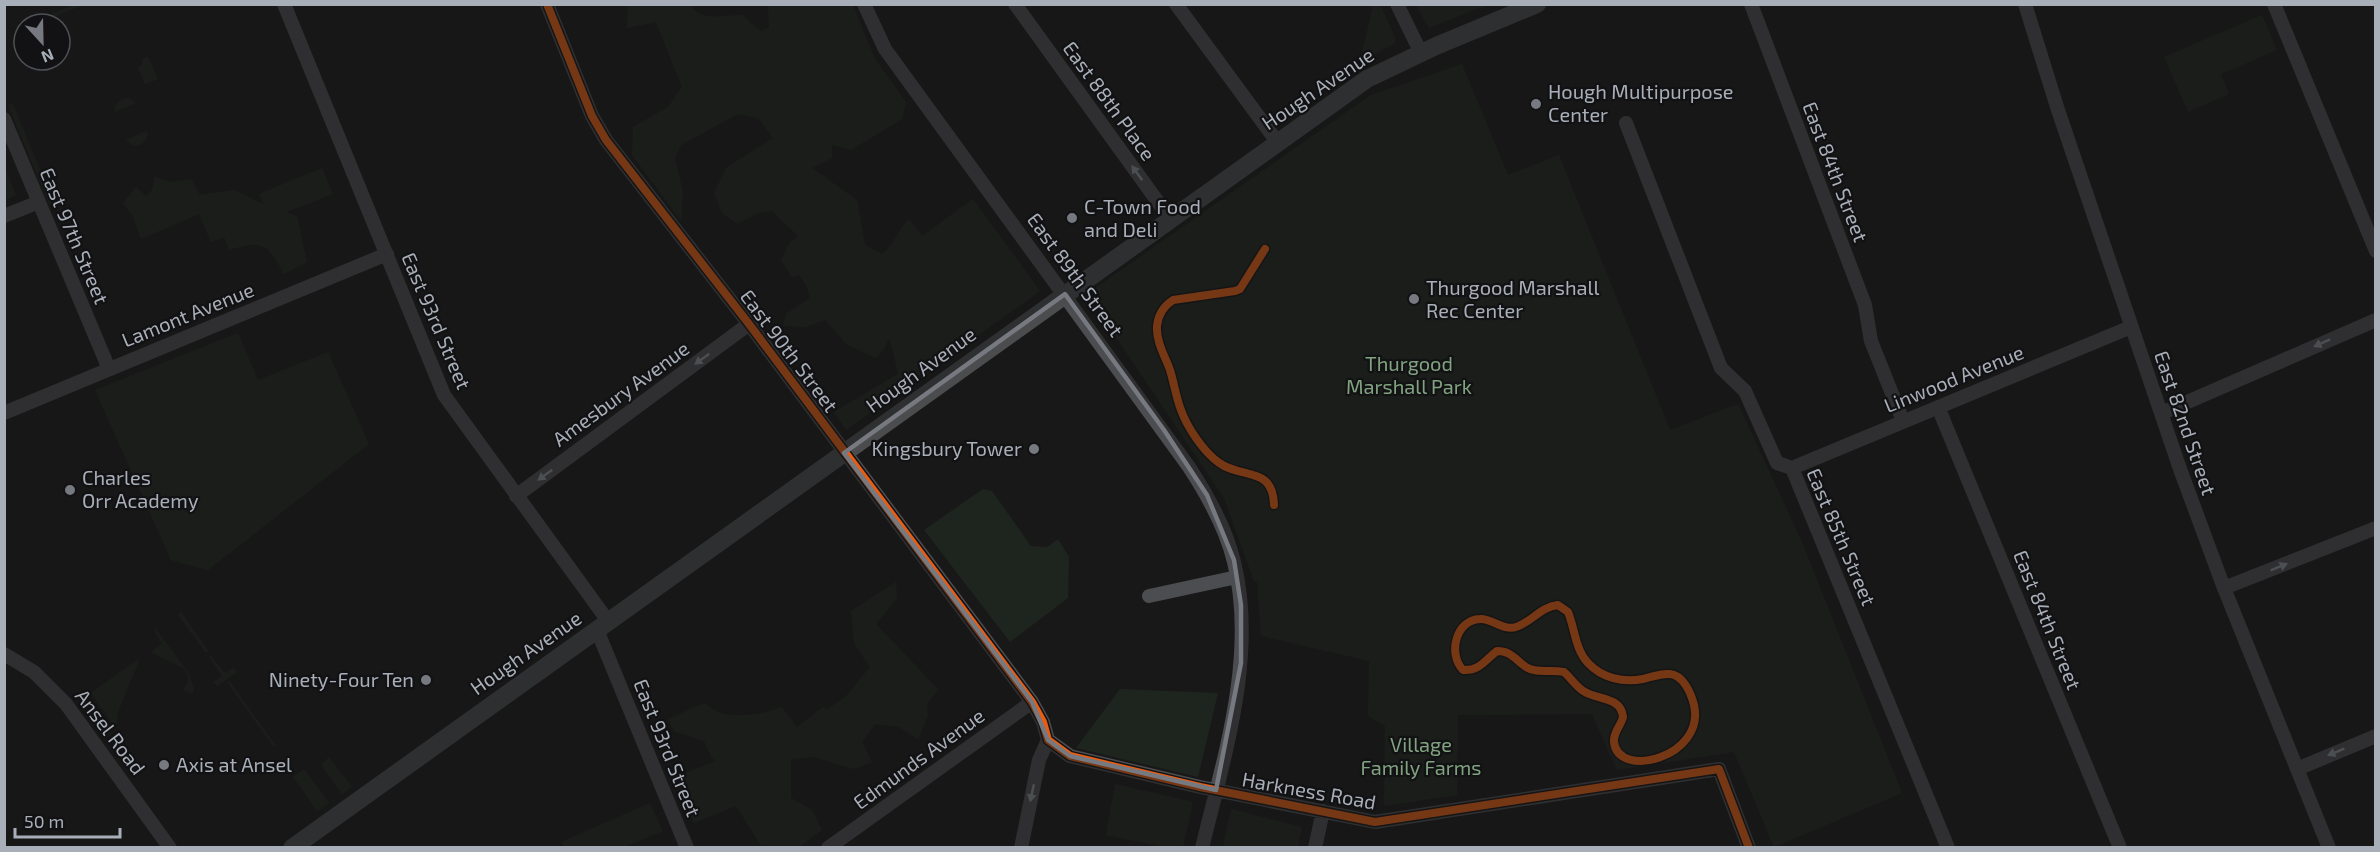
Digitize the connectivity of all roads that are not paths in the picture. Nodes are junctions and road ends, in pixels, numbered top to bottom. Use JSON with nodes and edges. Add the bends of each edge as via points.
{"nodes":[{"id":1,"x":284,"y":4,"type":"edge"},
{"id":2,"x":547,"y":4,"type":"edge"},
{"id":3,"x":864,"y":4,"type":"edge"},
{"id":4,"x":1016,"y":4,"type":"edge"},
{"id":5,"x":1176,"y":4,"type":"edge"},
{"id":6,"x":1397,"y":4,"type":"edge"},
{"id":7,"x":1537,"y":4,"type":"edge"},
{"id":8,"x":1751,"y":4,"type":"edge"},
{"id":9,"x":2025,"y":4,"type":"edge"},
{"id":10,"x":2274,"y":4,"type":"edge"},
{"id":11,"x":1421,"y":53,"type":"junction"},
{"id":12,"x":4,"y":119,"type":"edge"},
{"id":13,"x":1626,"y":123,"type":"dead end"},
{"id":14,"x":1278,"y":142,"type":"junction"},
{"id":15,"x":39,"y":202,"type":"junction"},
{"id":16,"x":4,"y":216,"type":"edge"},
{"id":17,"x":1171,"y":220,"type":"junction"},
{"id":18,"x":2376,"y":251,"type":"edge"},
{"id":19,"x":387,"y":254,"type":"junction"},
{"id":20,"x":1065,"y":294,"type":"junction"},
{"id":21,"x":2376,"y":320,"type":"edge"},
{"id":22,"x":749,"y":324,"type":"junction"},
{"id":23,"x":2131,"y":327,"type":"junction"},
{"id":24,"x":109,"y":369,"type":"junction"},
{"id":25,"x":1938,"y":407,"type":"junction"},
{"id":26,"x":4,"y":413,"type":"edge"},
{"id":27,"x":2162,"y":413,"type":"junction"},
{"id":28,"x":1903,"y":421,"type":"junction"},
{"id":29,"x":844,"y":453,"type":"junction"},
{"id":30,"x":1792,"y":468,"type":"junction"},
{"id":31,"x":516,"y":496,"type":"junction"},
{"id":32,"x":2376,"y":528,"type":"edge"},
{"id":33,"x":1237,"y":577,"type":"junction"},
{"id":34,"x":2224,"y":588,"type":"junction"},
{"id":35,"x":1149,"y":596,"type":"dead end"},
{"id":36,"x":603,"y":626,"type":"junction"},
{"id":37,"x":4,"y":654,"type":"edge"},
{"id":38,"x":1032,"y":702,"type":"junction"},
{"id":39,"x":2376,"y":736,"type":"edge"},
{"id":40,"x":1048,"y":740,"type":"junction"},
{"id":41,"x":2297,"y":769,"type":"junction"},
{"id":42,"x":1216,"y":790,"type":"junction"},
{"id":43,"x":1323,"y":811,"type":"junction"},
{"id":44,"x":170,"y":848,"type":"edge"},
{"id":45,"x":292,"y":848,"type":"edge"},
{"id":46,"x":687,"y":848,"type":"edge"},
{"id":47,"x":828,"y":848,"type":"edge"},
{"id":48,"x":1021,"y":848,"type":"edge"},
{"id":49,"x":1202,"y":848,"type":"edge"},
{"id":50,"x":1315,"y":848,"type":"edge"},
{"id":51,"x":1749,"y":848,"type":"edge"},
{"id":52,"x":1948,"y":848,"type":"edge"},
{"id":53,"x":2120,"y":848,"type":"edge"},
{"id":54,"x":2329,"y":848,"type":"edge"}],
"edges":[{"from":1,"to":19,"type":"street","name":"East 93rd Street"},
{"from":2,"to":22,"type":"street","name":"East 90th Street","via":[[592,116],[606,140]]},
{"from":3,"to":20,"type":"street","name":"East 89th Street","via":[[885,49]]},
{"from":17,"to":4,"type":"street","name":"East 88th Place","one_way":true},
{"from":5,"to":14,"type":"street"},
{"from":6,"to":11,"type":"street"},
{"from":7,"to":11,"type":"street","name":"Hough Avenue"},
{"from":8,"to":28,"type":"street","name":"East 84th Street","via":[[1865,305],[1871,341]]},
{"from":9,"to":23,"type":"street","name":"East 82nd Street"},
{"from":10,"to":18,"type":"street"},
{"from":11,"to":14,"type":"street","name":"Hough Avenue","via":[[1367,79]]},
{"from":12,"to":15,"type":"street","name":"East 97th Street"},
{"from":13,"to":30,"type":"street","name":"East 85th Street","via":[[1721,368],[1745,391],[1777,463]]},
{"from":14,"to":17,"type":"street","name":"Hough Avenue"},
{"from":15,"to":16,"type":"street"},
{"from":15,"to":24,"type":"street","name":"East 97th Street"},
{"from":17,"to":20,"type":"street","name":"Hough Avenue"},
{"from":19,"to":24,"type":"street","name":"Lamont Avenue"},
{"from":19,"to":31,"type":"street","name":"East 93rd Street","via":[[444,395]]},
{"from":20,"to":29,"type":"street","name":"Hough Avenue"},
{"from":20,"to":33,"type":"street","name":"East 89th Street","via":[[1198,481],[1221,525]]},
{"from":21,"to":27,"type":"street","one_way":true},
{"from":22,"to":29,"type":"street","name":"East 90th Street"},
{"from":22,"to":31,"type":"street","name":"Amesbury Avenue","one_way":true},
{"from":23,"to":25,"type":"street","name":"Linwood Avenue"},
{"from":23,"to":27,"type":"street","name":"East 82nd Street"},
{"from":24,"to":26,"type":"street","name":"Lamont Avenue"},
{"from":25,"to":28,"type":"street","name":"Linwood Avenue"},
{"from":25,"to":53,"type":"street","name":"East 84th Street"},
{"from":27,"to":34,"type":"street","name":"East 82nd Street"},
{"from":28,"to":30,"type":"street","name":"Linwood Avenue"},
{"from":29,"to":36,"type":"street","name":"Hough Avenue"},
{"from":29,"to":38,"type":"street","name":"East 90th Street"},
{"from":30,"to":52,"type":"street","name":"East 85th Street"},
{"from":31,"to":36,"type":"street","name":"East 93rd Street"},
{"from":34,"to":32,"type":"street","one_way":true},
{"from":33,"to":35,"type":"street"},
{"from":33,"to":42,"type":"street","name":"East 89th Street","via":[[1241,663]]},
{"from":34,"to":41,"type":"street","name":"East 82nd Street"},
{"from":36,"to":45,"type":"street","name":"Hough Avenue"},
{"from":36,"to":46,"type":"street","name":"East 93rd Street"},
{"from":37,"to":44,"type":"street","name":"Ansel Road","via":[[34,672],[66,704]]},
{"from":38,"to":40,"type":"street"},
{"from":38,"to":47,"type":"street","name":"Edmunds Avenue"},
{"from":39,"to":41,"type":"street","one_way":true},
{"from":40,"to":42,"type":"street","name":"Harkness Road","via":[[1070,756]]},
{"from":40,"to":48,"type":"street","one_way":true,"via":[[1039,760]]},
{"from":41,"to":54,"type":"street","name":"East 82nd Street"},
{"from":42,"to":43,"type":"street","name":"Harkness Road"},
{"from":42,"to":49,"type":"street","name":"East 89th Street"},
{"from":43,"to":50,"type":"street"},
{"from":43,"to":51,"type":"street","name":"Harkness Road","via":[[1374,822],[1719,769]]}]}
